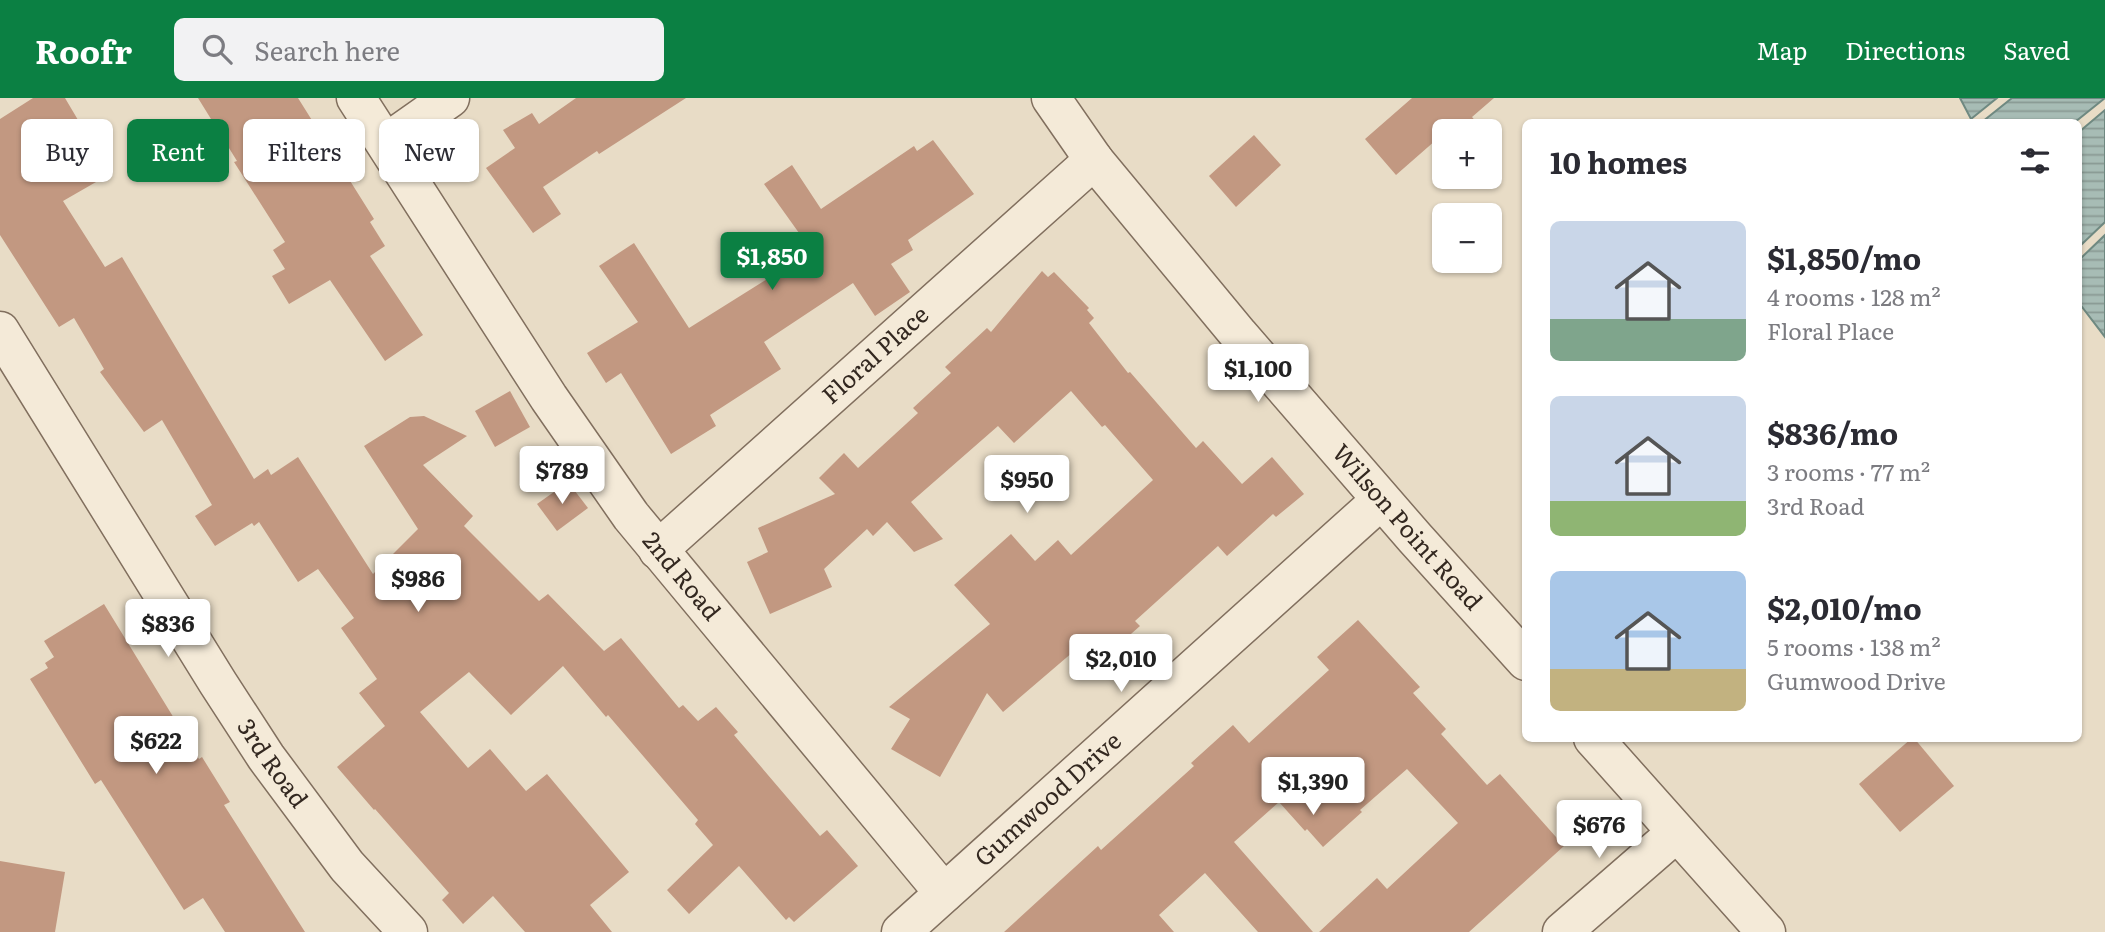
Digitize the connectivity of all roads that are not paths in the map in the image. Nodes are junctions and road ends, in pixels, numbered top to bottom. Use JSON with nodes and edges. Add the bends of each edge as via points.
{"nodes":[{"id":1,"x":356,"y":98,"type":"edge"},
{"id":2,"x":450,"y":98,"type":"edge"},
{"id":3,"x":1051,"y":98,"type":"edge"},
{"id":4,"x":420,"y":119,"type":"edge"},
{"id":5,"x":379,"y":132,"type":"edge"},
{"id":6,"x":1094,"y":160,"type":"junction"},
{"id":7,"x":411,"y":182,"type":"edge"},
{"id":8,"x":0,"y":331,"type":"edge"},
{"id":9,"x":1381,"y":500,"type":"junction"},
{"id":10,"x":658,"y":550,"type":"junction"},
{"id":11,"x":1522,"y":657,"type":"edge"},
{"id":12,"x":1596,"y":742,"type":"edge"},
{"id":13,"x":1676,"y":833,"type":"junction"},
{"id":14,"x":944,"y":893,"type":"junction"},
{"id":15,"x":408,"y":932,"type":"edge"},
{"id":16,"x":901,"y":932,"type":"edge"},
{"id":17,"x":1562,"y":932,"type":"edge"},
{"id":18,"x":1766,"y":932,"type":"edge"}],
"edges":[{"from":1,"to":5,"type":"street","name":"2nd Road"},
{"from":2,"to":4,"type":"street"},
{"from":3,"to":6,"type":"street","name":"Wilson Point Road"},
{"from":6,"to":9,"type":"street","name":"Wilson Point Road"},
{"from":6,"to":10,"type":"street","name":"Floral Place"},
{"from":7,"to":10,"type":"street","name":"2nd Road","via":[[549,398]]},
{"from":8,"to":15,"type":"street","name":"3rd Road","via":[[265,757],[347,866]]},
{"from":9,"to":11,"type":"street","name":"Wilson Point Road"},
{"from":9,"to":14,"type":"street","name":"Gumwood Drive"},
{"from":10,"to":14,"type":"street","name":"2nd Road"},
{"from":12,"to":13,"type":"street"},
{"from":13,"to":17,"type":"street"},
{"from":13,"to":18,"type":"street"},
{"from":14,"to":16,"type":"street","name":"Gumwood Drive"}]}
